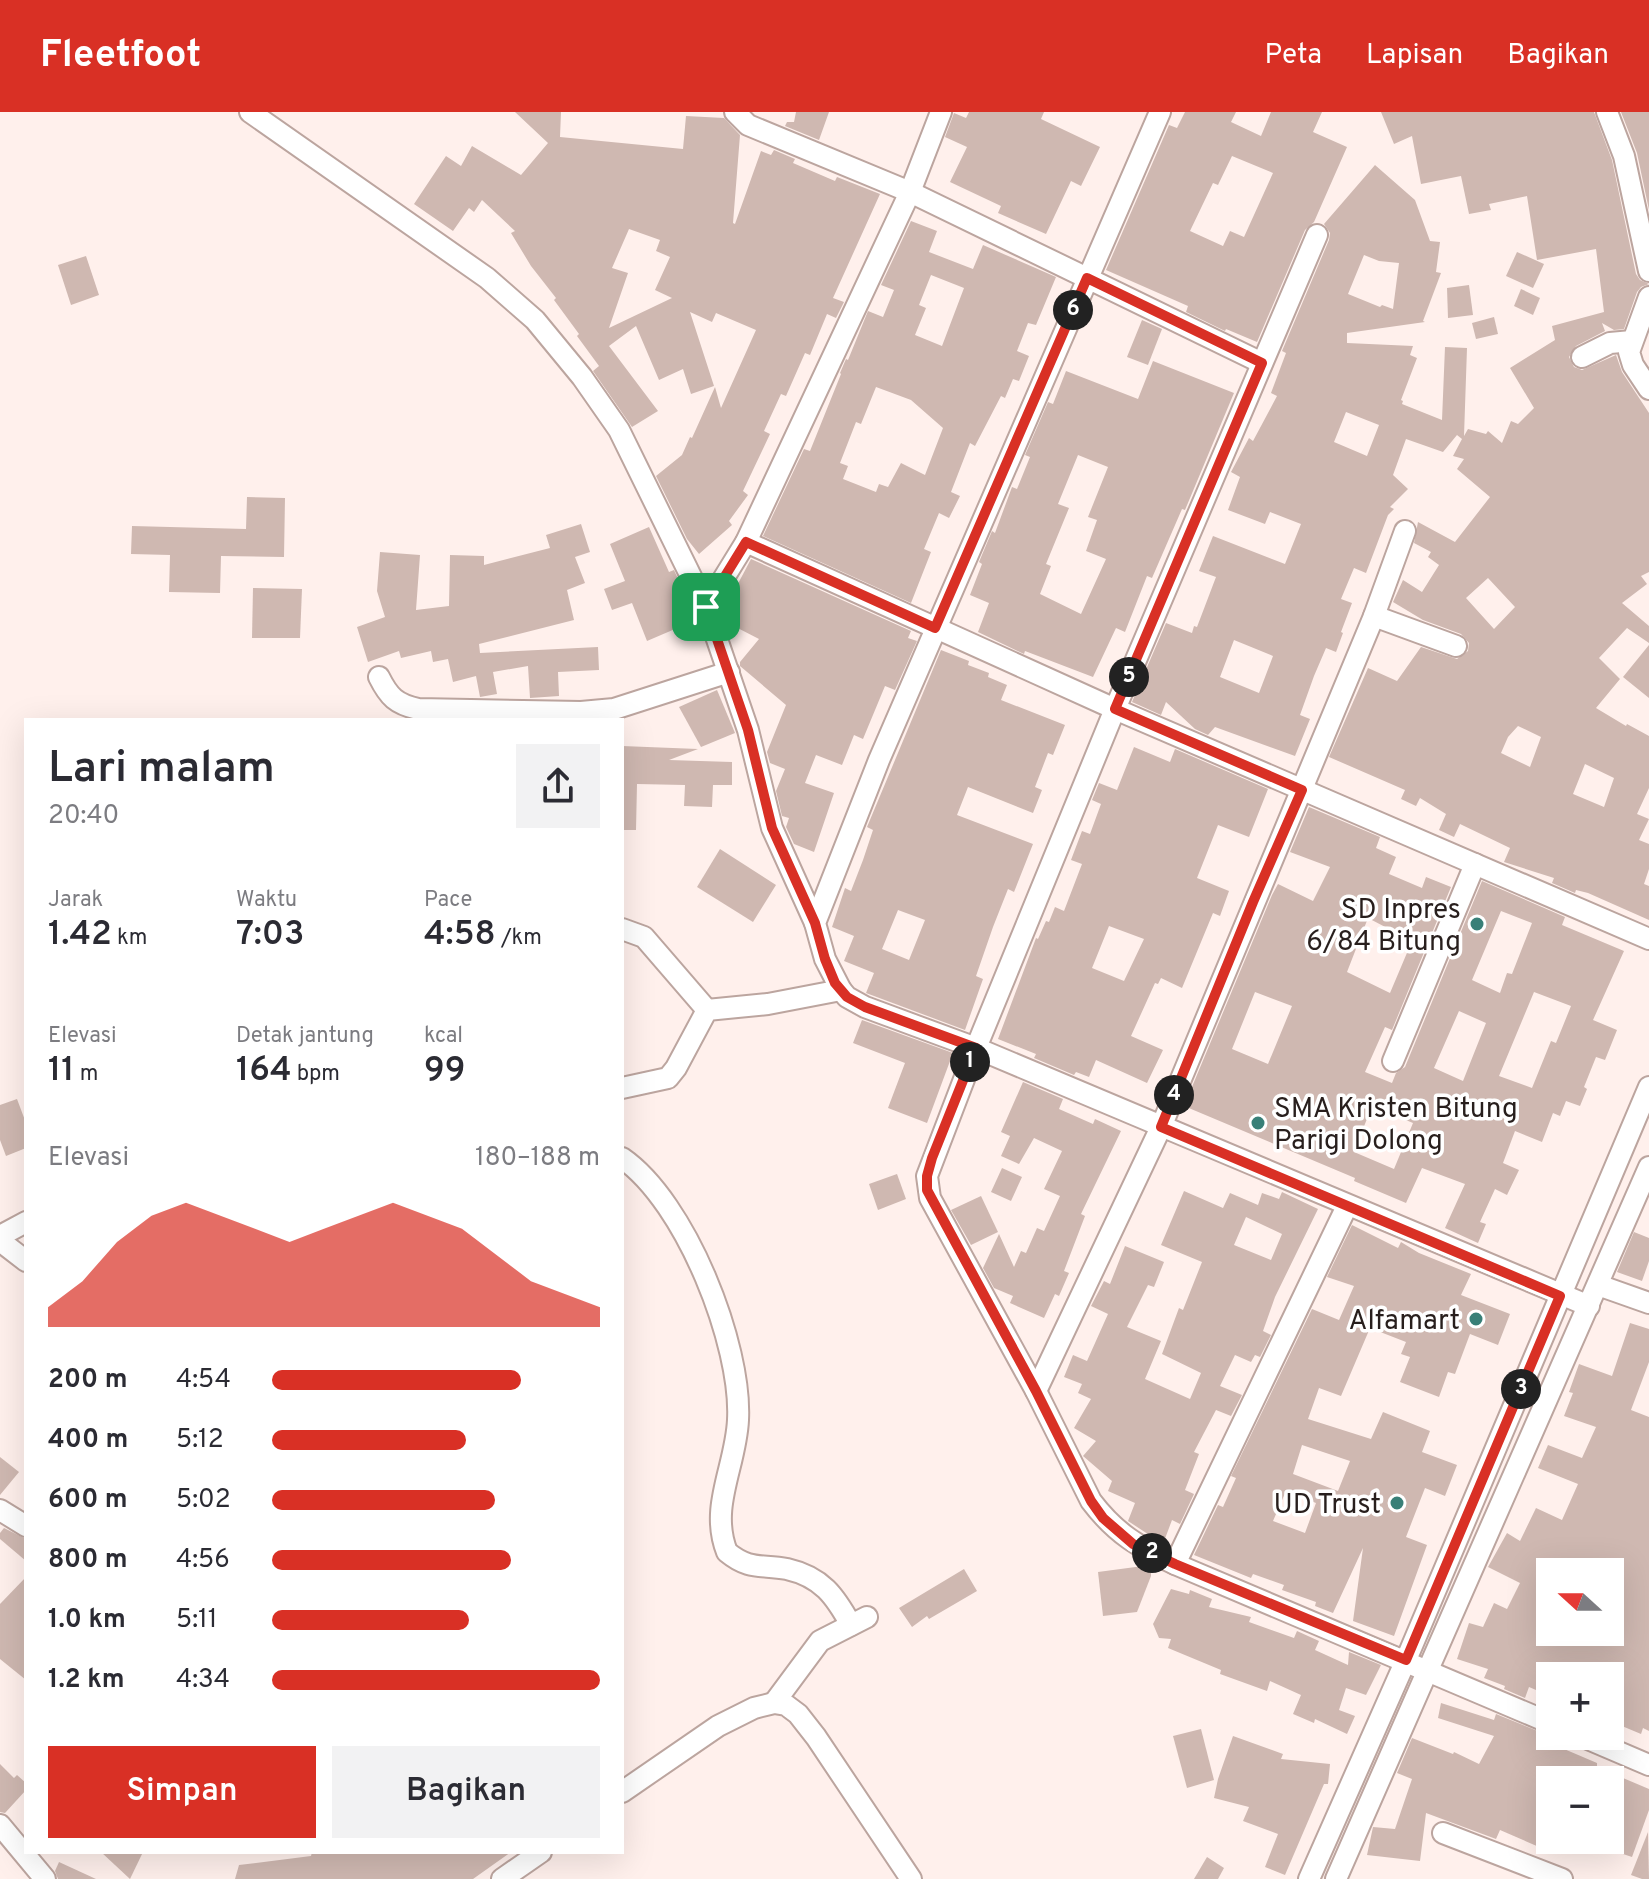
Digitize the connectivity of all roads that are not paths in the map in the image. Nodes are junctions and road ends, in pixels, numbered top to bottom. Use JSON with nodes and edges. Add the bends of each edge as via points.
{"nodes":[{"id":1,"x":250,"y":112,"type":"edge"},
{"id":2,"x":735,"y":112,"type":"edge"},
{"id":3,"x":941,"y":112,"type":"edge"},
{"id":4,"x":1160,"y":112,"type":"edge"},
{"id":5,"x":1607,"y":112,"type":"edge"},
{"id":6,"x":910,"y":192,"type":"junction"},
{"id":7,"x":1317,"y":235,"type":"dead end"},
{"id":8,"x":1649,"y":271,"type":"edge"},
{"id":9,"x":1087,"y":278,"type":"junction"},
{"id":10,"x":1649,"y":297,"type":"edge"},
{"id":11,"x":1632,"y":341,"type":"junction"},
{"id":12,"x":1582,"y":357,"type":"dead end"},
{"id":13,"x":1262,"y":363,"type":"junction"},
{"id":14,"x":1649,"y":389,"type":"edge"},
{"id":15,"x":1405,"y":531,"type":"dead end"},
{"id":16,"x":746,"y":542,"type":"junction"},
{"id":17,"x":706,"y":607,"type":"junction"},
{"id":18,"x":1374,"y":616,"type":"junction"},
{"id":19,"x":935,"y":628,"type":"junction"},
{"id":20,"x":1456,"y":646,"type":"dead end"},
{"id":21,"x":729,"y":672,"type":"junction"},
{"id":22,"x":379,"y":677,"type":"dead end"},
{"id":23,"x":1115,"y":709,"type":"junction"},
{"id":24,"x":1302,"y":790,"type":"junction"},
{"id":25,"x":1475,"y":864,"type":"junction"},
{"id":26,"x":815,"y":923,"type":"junction"},
{"id":27,"x":624,"y":930,"type":"edge"},
{"id":28,"x":1649,"y":939,"type":"edge"},
{"id":29,"x":841,"y":990,"type":"junction"},
{"id":30,"x":707,"y":1010,"type":"junction"},
{"id":31,"x":976,"y":1048,"type":"junction"},
{"id":32,"x":1393,"y":1061,"type":"dead end"},
{"id":33,"x":1649,"y":1087,"type":"edge"},
{"id":34,"x":624,"y":1088,"type":"edge"},
{"id":35,"x":1161,"y":1127,"type":"junction"},
{"id":36,"x":624,"y":1160,"type":"edge"},
{"id":37,"x":1649,"y":1167,"type":"edge"},
{"id":38,"x":1347,"y":1206,"type":"junction"},
{"id":39,"x":24,"y":1223,"type":"edge"},
{"id":40,"x":0,"y":1238,"type":"edge"},
{"id":41,"x":24,"y":1259,"type":"edge"},
{"id":42,"x":1598,"y":1285,"type":"junction"},
{"id":43,"x":1560,"y":1296,"type":"junction"},
{"id":44,"x":1649,"y":1303,"type":"edge"},
{"id":45,"x":1589,"y":1306,"type":"junction"},
{"id":46,"x":1036,"y":1391,"type":"junction"},
{"id":47,"x":0,"y":1510,"type":"edge"},
{"id":48,"x":24,"y":1525,"type":"edge"},
{"id":49,"x":1175,"y":1564,"type":"junction"},
{"id":50,"x":1406,"y":1660,"type":"junction"},
{"id":51,"x":1430,"y":1670,"type":"junction"},
{"id":52,"x":774,"y":1703,"type":"junction"},
{"id":53,"x":1536,"y":1717,"type":"edge"},
{"id":54,"x":1614,"y":1750,"type":"edge"},
{"id":55,"x":1649,"y":1765,"type":"edge"},
{"id":56,"x":624,"y":1791,"type":"edge"},
{"id":57,"x":0,"y":1825,"type":"edge"},
{"id":58,"x":1443,"y":1833,"type":"dead end"},
{"id":59,"x":24,"y":1854,"type":"edge"},
{"id":60,"x":24,"y":1854,"type":"edge"},
{"id":61,"x":538,"y":1854,"type":"edge"},
{"id":62,"x":1550,"y":1877,"type":"edge"},
{"id":63,"x":45,"y":1879,"type":"edge"},
{"id":64,"x":502,"y":1879,"type":"edge"},
{"id":65,"x":911,"y":1879,"type":"edge"},
{"id":66,"x":1309,"y":1879,"type":"edge"},
{"id":67,"x":1336,"y":1879,"type":"edge"}],
"edges":[{"from":1,"to":17,"type":"street","via":[[487,278],[535,320],[619,430]]},
{"from":2,"to":6,"type":"street","via":[[748,125]]},
{"from":3,"to":6,"type":"street"},
{"from":4,"to":9,"type":"street"},
{"from":5,"to":8,"type":"street","via":[[1624,156]]},
{"from":6,"to":9,"type":"street"},
{"from":6,"to":16,"type":"street"},
{"from":7,"to":13,"type":"street"},
{"from":9,"to":13,"type":"street"},
{"from":9,"to":19,"type":"street"},
{"from":10,"to":11,"type":"street"},
{"from":11,"to":12,"type":"street","via":[[1610,343]]},
{"from":11,"to":14,"type":"street","via":[[1630,359]]},
{"from":13,"to":23,"type":"street"},
{"from":15,"to":18,"type":"street"},
{"from":16,"to":17,"type":"street"},
{"from":16,"to":19,"type":"street"},
{"from":17,"to":21,"type":"street"},
{"from":18,"to":20,"type":"street"},
{"from":18,"to":24,"type":"street"},
{"from":19,"to":23,"type":"street"},
{"from":19,"to":26,"type":"street"},
{"from":21,"to":22,"type":"street","via":[[594,712],[418,709],[389,697]]},
{"from":21,"to":26,"type":"street","via":[[772,828]]},
{"from":23,"to":24,"type":"street"},
{"from":23,"to":31,"type":"street"},
{"from":24,"to":25,"type":"street"},
{"from":24,"to":35,"type":"street"},
{"from":25,"to":28,"type":"street"},
{"from":25,"to":32,"type":"street"},
{"from":26,"to":29,"type":"street"},
{"from":27,"to":30,"type":"street","via":[[644,937]]},
{"from":29,"to":30,"type":"street"},
{"from":29,"to":31,"type":"street","via":[[865,1007]]},
{"from":30,"to":34,"type":"street","via":[[668,1078]]},
{"from":31,"to":35,"type":"street"},
{"from":31,"to":46,"type":"street","via":[[932,1158],[927,1190]]},
{"from":33,"to":43,"type":"street"},
{"from":35,"to":38,"type":"street"},
{"from":35,"to":46,"type":"street"},
{"from":36,"to":52,"type":"street","via":[[647,1182],[692,1248],[733,1360],[738,1424],[719,1523],[727,1552],[755,1567],[786,1569],[814,1579],[859,1621],[820,1641]]},
{"from":37,"to":42,"type":"street"},
{"from":38,"to":43,"type":"street"},
{"from":38,"to":49,"type":"street"},
{"from":39,"to":40,"type":"street"},
{"from":40,"to":41,"type":"street"},
{"from":42,"to":44,"type":"street"},
{"from":42,"to":45,"type":"street"},
{"from":43,"to":45,"type":"street"},
{"from":43,"to":50,"type":"street"},
{"from":45,"to":51,"type":"street"},
{"from":46,"to":49,"type":"street","via":[[1103,1518],[1133,1544]]},
{"from":47,"to":48,"type":"street"},
{"from":49,"to":50,"type":"street"},
{"from":50,"to":51,"type":"street"},
{"from":50,"to":66,"type":"street"},
{"from":51,"to":53,"type":"street"},
{"from":51,"to":67,"type":"street"},
{"from":52,"to":56,"type":"street","via":[[718,1726]]},
{"from":52,"to":65,"type":"street","via":[[798,1714]]},
{"from":54,"to":55,"type":"street"},
{"from":57,"to":60,"type":"street"},
{"from":58,"to":62,"type":"street"},
{"from":59,"to":63,"type":"street"},
{"from":61,"to":64,"type":"street"}]}
